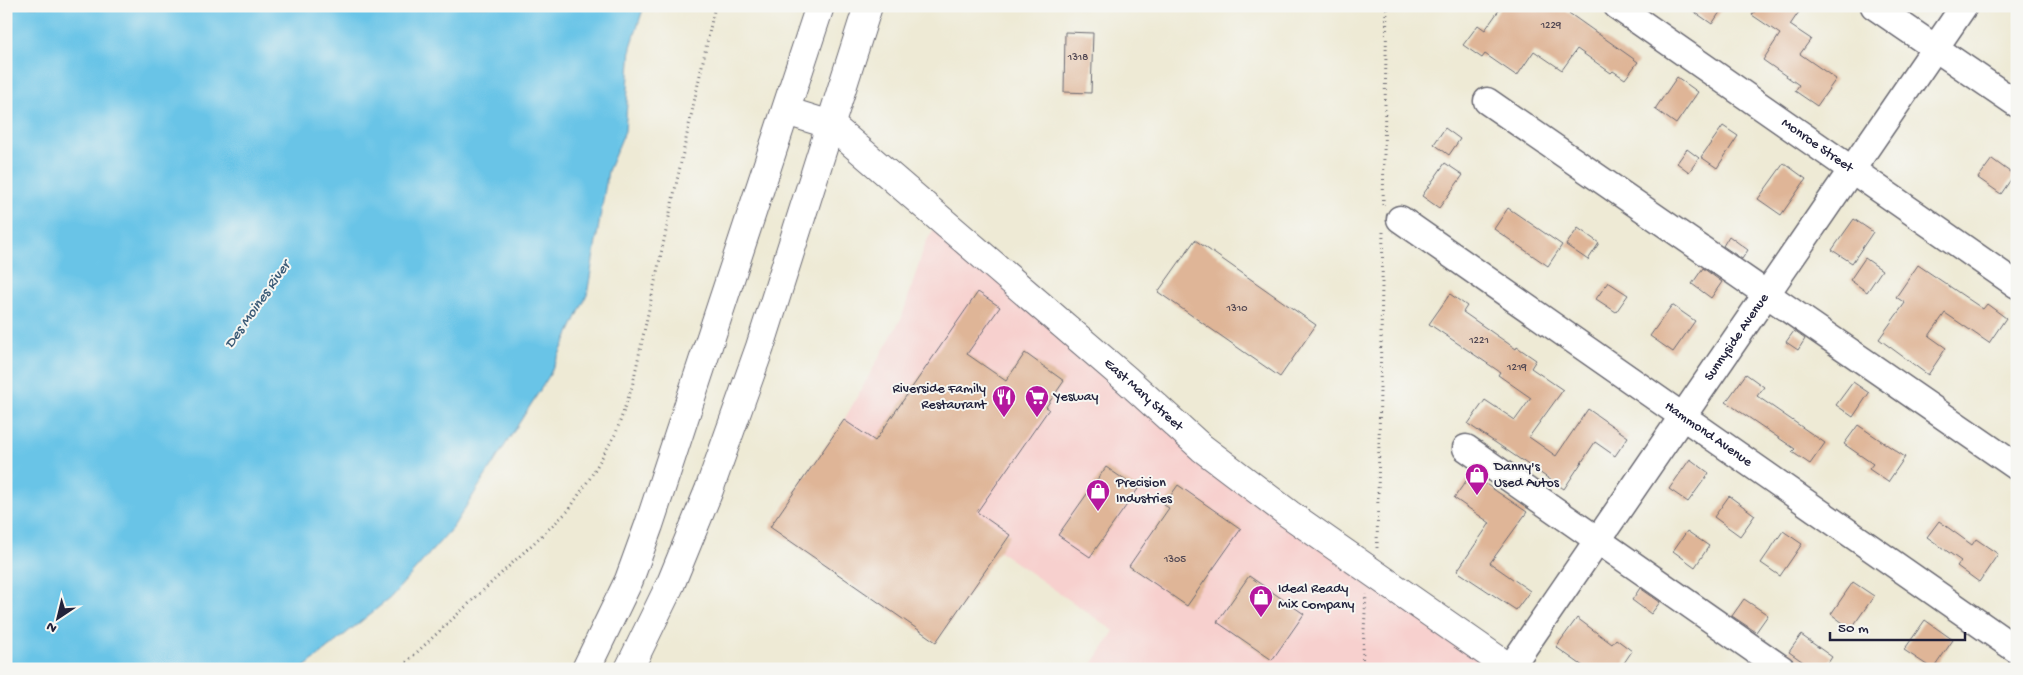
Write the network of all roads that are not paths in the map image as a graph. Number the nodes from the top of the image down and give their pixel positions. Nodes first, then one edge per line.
1 (820, 6) edge
2 (868, 6) edge
3 (1617, 6) edge
4 (1874, 6) edge
5 (1964, 6) edge
6 (1936, 48) junction
7 (1487, 101) dead end
8 (2017, 104) edge
9 (786, 111) junction
10 (831, 125) junction
11 (1852, 170) junction
12 (1389, 217) road end
13 (2017, 285) edge
14 (1767, 294) junction
15 (1683, 417) junction
16 (1466, 448) dead end
17 (2017, 467) edge
18 (1598, 540) junction
19 (2017, 650) edge
20 (1511, 668) edge
21 (586, 669) edge
22 (629, 669) edge
23 (1782, 669) edge

1 - 9 main road
2 - 10 main road
3 - 11 street, Monroe Street
4 - 6 street
5 - 6 street, Sunnyside Avenue
6 - 8 street
6 - 11 street, Sunnyside Avenue
7 - 14 street
9 - 10 main road, East Mary Street
9 - 21 main road
10 - 20 main road, East Mary Street
10 - 22 main road
11 - 13 street, Monroe Street
11 - 14 street, Sunnyside Avenue
12 - 15 street, Hammond Avenue
14 - 15 street, Sunnyside Avenue
14 - 17 street
15 - 18 street, Sunnyside Avenue
15 - 19 street, Hammond Avenue
16 - 18 street
18 - 20 street, Sunnyside Avenue
18 - 23 street

